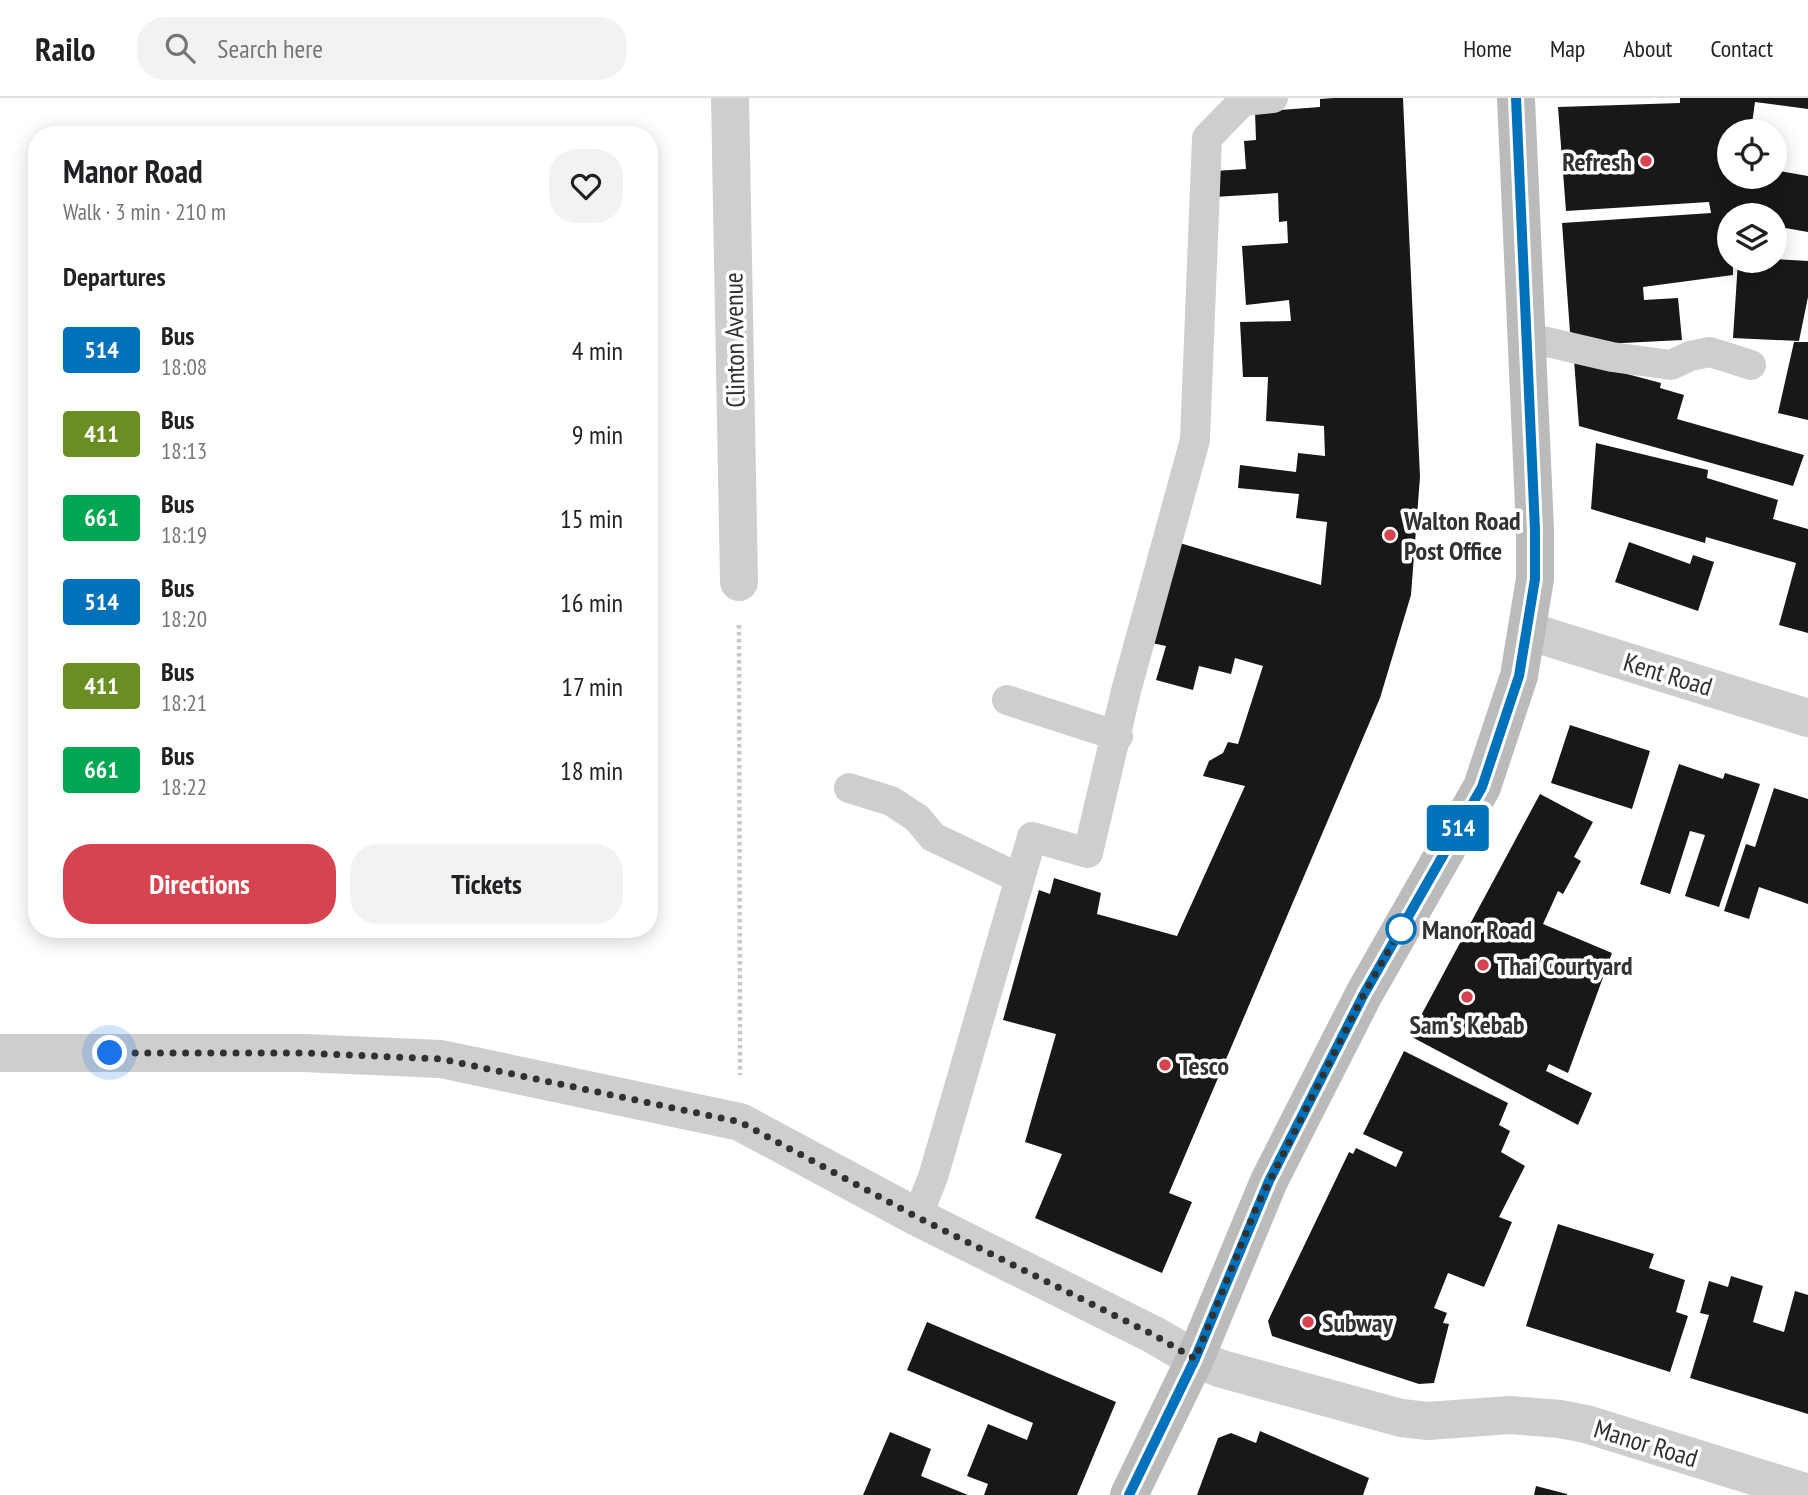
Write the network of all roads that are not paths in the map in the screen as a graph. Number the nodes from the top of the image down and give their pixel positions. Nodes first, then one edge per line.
1 (730, 98) edge
2 (1273, 98) edge
3 (1516, 98) edge
4 (1526, 337) junction
5 (1751, 365) dead end
6 (739, 582) road end
7 (1528, 631) junction
8 (1007, 700) dead end
9 (1808, 718) edge
10 (1118, 736) junction
11 (849, 788) dead end
12 (1019, 878) junction
13 (0, 1053) edge
14 (917, 1217) junction
15 (1195, 1359) junction
16 (1808, 1493) edge
17 (1129, 1495) edge

1 - 6 street, Clinton Avenue
2 - 10 lane
3 - 4 main road
4 - 5 lane
4 - 7 main road
7 - 9 street, Kent Road
7 - 15 main road
8 - 10 lane
10 - 12 lane
11 - 12 lane
12 - 14 lane
13 - 14 street, Manor Road
14 - 15 street, Manor Road
15 - 16 street, Manor Road
15 - 17 main road

